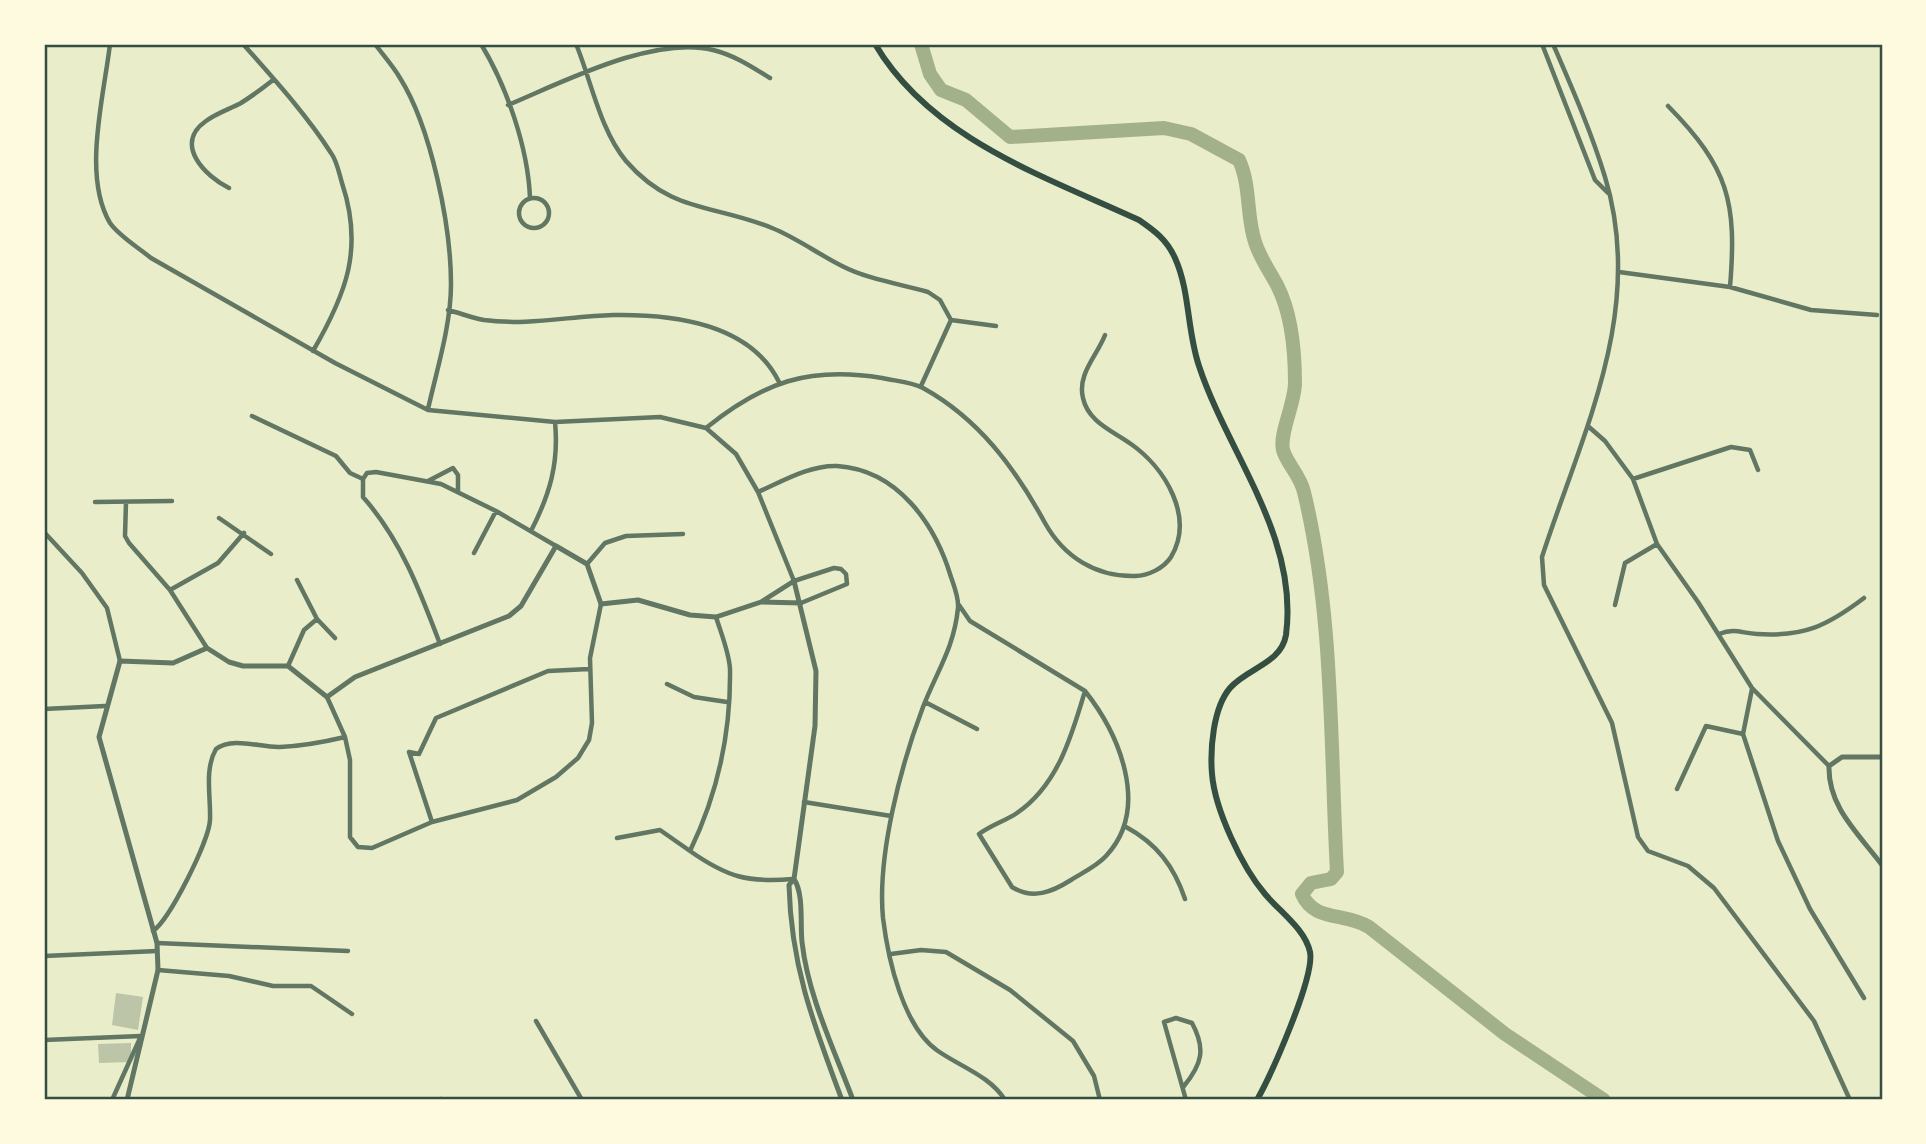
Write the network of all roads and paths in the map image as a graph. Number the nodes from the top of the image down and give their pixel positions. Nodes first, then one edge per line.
1 (110, 44) edge
2 (243, 44) edge
3 (375, 44) edge
4 (481, 44) edge
5 (576, 44) edge
6 (875, 44) edge
7 (1542, 44) edge
8 (1553, 44) edge
9 (587, 72) junction
10 (770, 78) dead end
11 (273, 80) junction
12 (508, 105) junction
13 (1668, 106) dead end
14 (229, 188) dead end
15 (1608, 194) junction
16 (530, 198) junction
17 (1619, 272) junction
18 (1730, 287) junction
19 (448, 310) junction
20 (1877, 315) dead end
21 (951, 320) junction
22 (996, 326) dead end
23 (1105, 335) dead end
24 (313, 351) junction
25 (779, 382) junction
26 (921, 386) junction
27 (428, 410) junction
28 (253, 416) dead end
29 (555, 422) junction
30 (1589, 427) junction
31 (706, 428) junction
32 (1758, 470) dead end
33 (363, 479) junction
34 (1633, 479) junction
35 (428, 481) junction
36 (458, 492) junction
37 (758, 492) junction
38 (172, 501) dead end
39 (95, 502) dead end
40 (126, 502) junction
41 (496, 511) junction
42 (219, 518) dead end
43 (531, 531) junction
44 (44, 532) edge
45 (244, 533) junction
46 (684, 534) dead end
47 (46, 541) edge
48 (1657, 544) junction
49 (556, 546) junction
50 (474, 553) dead end
51 (271, 554) dead end
52 (587, 564) junction
53 (298, 580) dead end
54 (794, 581) junction
55 (170, 590) junction
56 (1864, 598) dead end
57 (761, 602) junction
58 (801, 603) junction
59 (601, 604) junction
60 (959, 604) junction
61 (1615, 605) dead end
62 (716, 617) junction
63 (317, 619) junction
64 (1719, 634) junction
65 (335, 638) dead end
66 (440, 644) junction
67 (206, 648) junction
68 (120, 661) junction
69 (288, 666) junction
70 (589, 669) junction
71 (667, 684) dead end
72 (1752, 688) junction
73 (1085, 691) junction
74 (327, 697) junction
75 (727, 702) junction
76 (925, 702) junction
77 (105, 706) junction
78 (44, 709) edge
79 (977, 729) dead end
80 (1743, 734) junction
81 (345, 737) junction
82 (1882, 757) edge
83 (1829, 766) junction
84 (1677, 789) dead end
85 (803, 802) junction
86 (891, 816) junction
87 (432, 822) junction
88 (1126, 827) junction
89 (617, 838) dead end
90 (690, 851) junction
91 (1882, 865) edge
92 (794, 878) junction
93 (1185, 899) dead end
94 (153, 931) junction
95 (156, 943) junction
96 (158, 951) junction
97 (348, 951) dead end
98 (891, 954) junction
99 (44, 956) edge
100 (158, 970) junction
101 (1864, 998) dead end
102 (352, 1014) dead end
103 (536, 1021) dead end
104 (141, 1036) junction
105 (44, 1040) edge
106 (1184, 1086) junction
107 (112, 1100) edge
108 (127, 1100) edge
109 (582, 1100) edge
110 (842, 1100) edge
111 (853, 1100) edge
112 (1005, 1100) edge
113 (1100, 1100) edge
114 (1186, 1100) edge
115 (1257, 1100) edge
116 (1850, 1100) edge

1 - 24 street
2 - 11 street
3 - 19 street
4 - 12 street
5 - 9 street
6 - 115 main road
7 - 15 street
8 - 15 street
9 - 10 street
9 - 12 street
9 - 21 street
11 - 14 street
11 - 24 street
12 - 16 street
13 - 18 street
15 - 17 street
16 - 16 street
17 - 18 street
17 - 30 street
18 - 20 street
19 - 25 street
19 - 27 street
21 - 22 street
21 - 26 street
23 - 26 street
24 - 27 street
25 - 26 street
25 - 31 street
27 - 29 street
28 - 33 street
29 - 31 street
29 - 43 street
30 - 34 street
30 - 116 street
31 - 37 street
32 - 34 street
33 - 35 street
33 - 66 street
34 - 48 street
35 - 36 street
35 - 36 street
36 - 41 street
37 - 54 street
37 - 60 street
38 - 40 street
39 - 40 street
40 - 55 street
41 - 43 street
41 - 50 street
42 - 45 street
43 - 49 street
44 - 47 street
45 - 51 street
45 - 55 street
46 - 52 street
47 - 68 street
48 - 61 street
48 - 64 street
49 - 52 street
49 - 66 street
52 - 59 street
53 - 63 street
54 - 57 street
54 - 58 street
54 - 58 street
55 - 67 street
56 - 64 street
57 - 58 street
57 - 62 street
58 - 85 street
59 - 62 street
59 - 70 street
60 - 73 street
60 - 76 street
62 - 75 street
63 - 65 street
63 - 69 street
64 - 72 street
66 - 74 street
67 - 68 street
67 - 69 street
68 - 77 street
69 - 74 street
70 - 87 street
70 - 87 street
71 - 75 street
72 - 80 street
72 - 83 street
73 - 88 street
73 - 88 street
74 - 81 street
75 - 90 street
76 - 79 street
76 - 86 street
77 - 78 street
77 - 94 street
80 - 84 street
80 - 101 street
81 - 87 street
81 - 94 street
82 - 83 street
83 - 91 street
85 - 86 street
85 - 92 street
86 - 98 street
88 - 93 street
89 - 90 street
90 - 92 street
92 - 110 street
92 - 111 street
94 - 95 street
95 - 96 street
95 - 97 street
96 - 99 street
96 - 100 street
98 - 112 street
98 - 113 street
100 - 102 street
100 - 104 street
103 - 109 street
104 - 105 street
104 - 107 street
104 - 108 street
106 - 106 street
106 - 114 street

